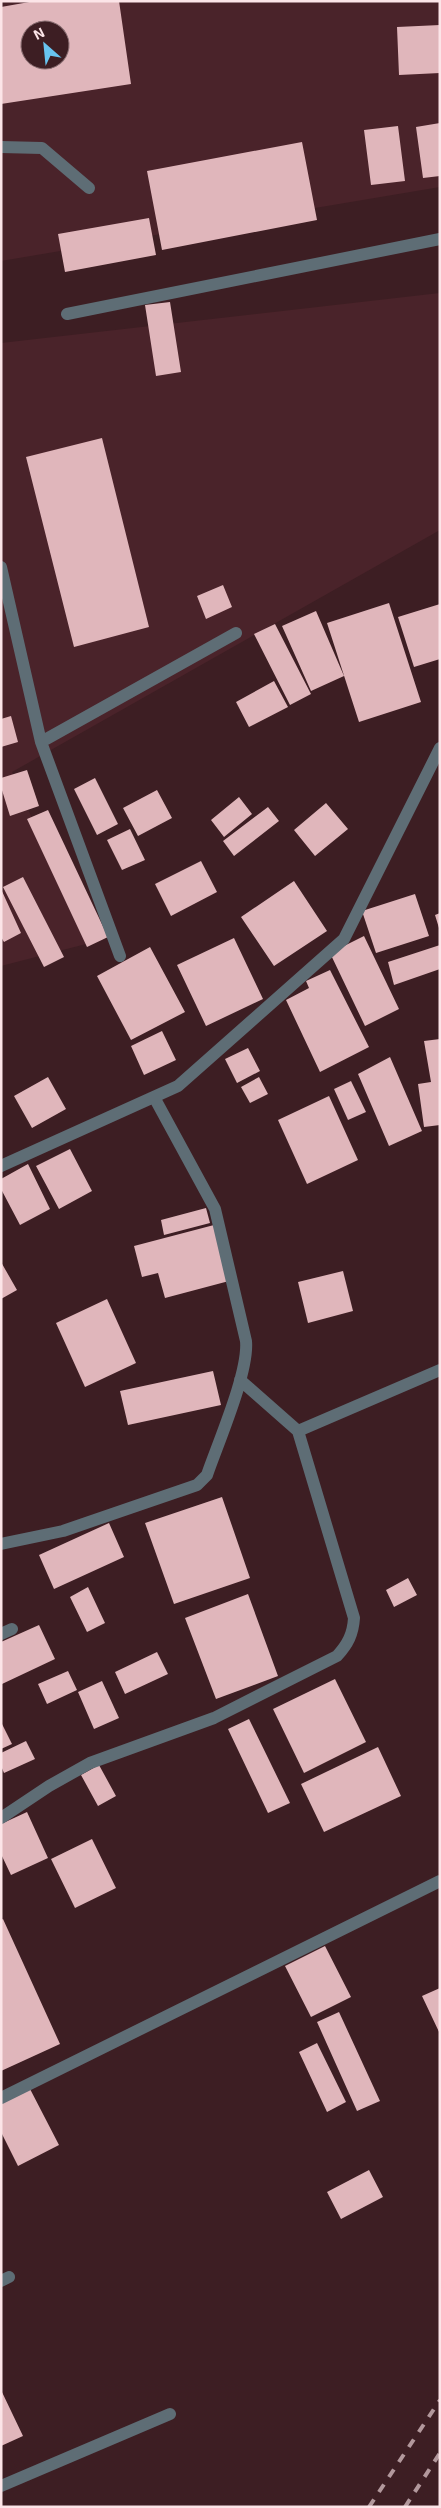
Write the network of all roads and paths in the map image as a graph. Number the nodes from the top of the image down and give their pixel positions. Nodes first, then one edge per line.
1 (1, 147) edge
2 (89, 188) dead end
3 (440, 239) edge
4 (67, 314) dead end
5 (1, 568) edge
6 (236, 632) dead end
7 (41, 742) junction
8 (440, 748) edge
9 (120, 956) dead end
10 (154, 1097) junction
11 (1, 1166) edge
12 (440, 1370) edge
13 (240, 1380) junction
14 (298, 1431) junction
15 (1, 1544) edge
16 (1, 1818) edge
17 (440, 1881) edge
18 (1, 2098) edge
19 (170, 2414) dead end
20 (1, 2486) edge

1 - 2 street
3 - 4 street
5 - 7 street
6 - 7 street
7 - 9 street
8 - 10 street
10 - 11 street
10 - 13 street
12 - 14 street
13 - 14 street
13 - 15 street
14 - 16 street
17 - 18 street
19 - 20 street

